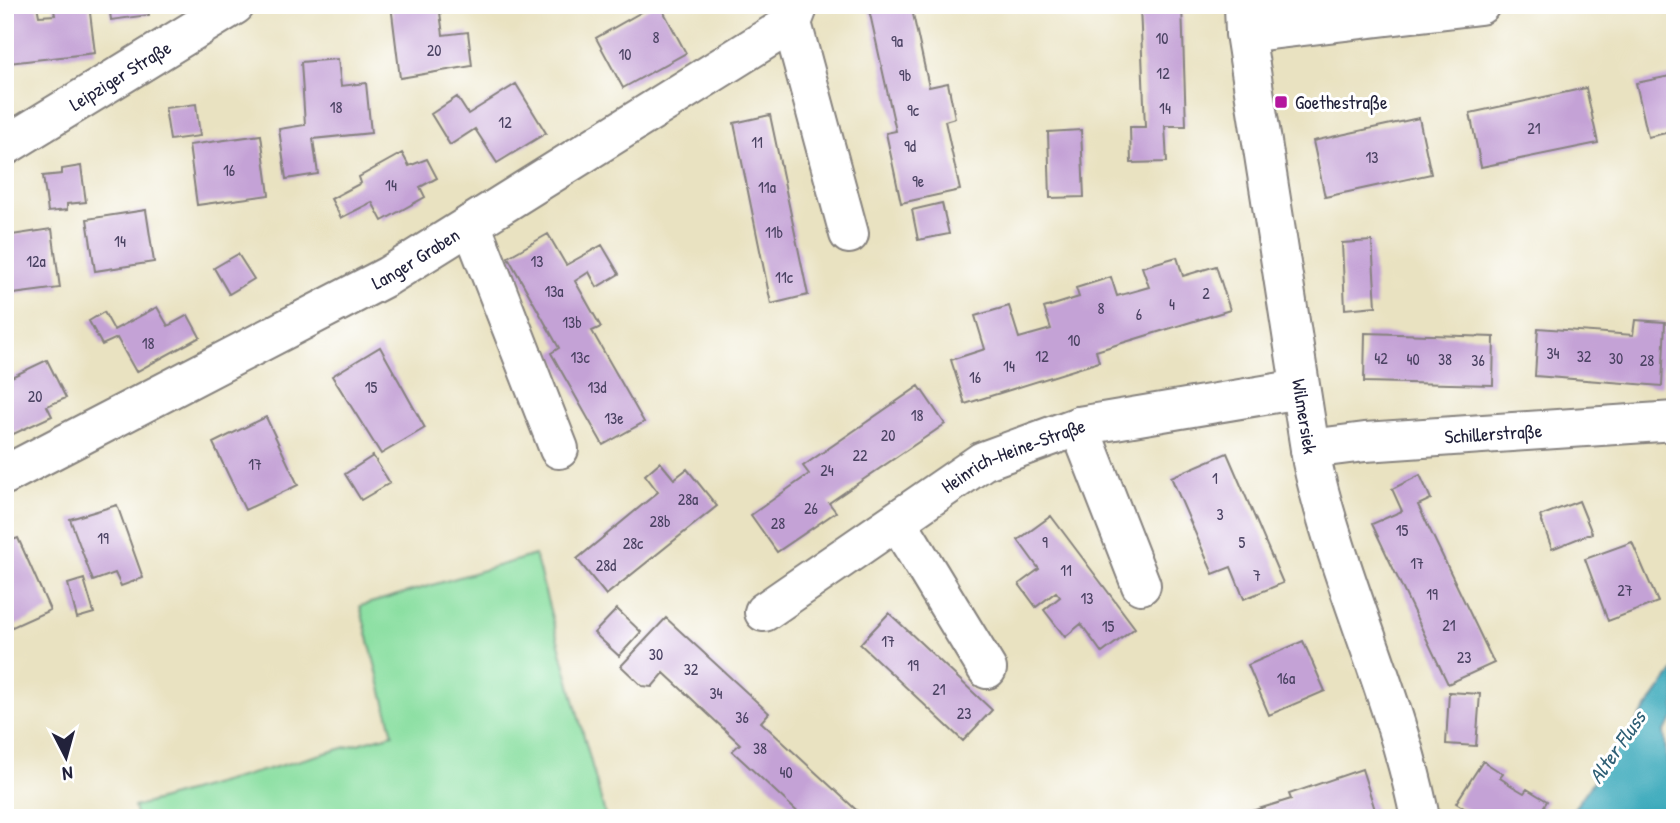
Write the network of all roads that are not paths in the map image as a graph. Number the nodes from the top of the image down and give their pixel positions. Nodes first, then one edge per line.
1 (235, 5) edge
2 (1480, 5) edge
3 (795, 14) edge
4 (1244, 19) edge
5 (5, 146) edge
6 (471, 224) junction
7 (849, 234) dead end
8 (1300, 389) junction
9 (1675, 421) edge
10 (1079, 426) junction
11 (559, 449) dead end
12 (1310, 449) junction
13 (5, 475) edge
14 (897, 521) junction
15 (1141, 584) dead end
16 (765, 612) dead end
17 (987, 669) dead end
18 (1420, 818) edge

1 - 5 street, Leipziger Straße
2 - 4 street
3 - 6 street, Langer Graben
3 - 7 street
4 - 8 street, Wilmersiek
6 - 11 street
6 - 13 street, Langer Graben
8 - 10 street, Heinrich-Heine-Straße
8 - 12 street, Wilmersiek
9 - 12 street, Schillerstraße
10 - 14 street, Heinrich-Heine-Straße
10 - 15 street
12 - 18 street, Wilmersiek
14 - 16 street, Heinrich-Heine-Straße
14 - 17 street

